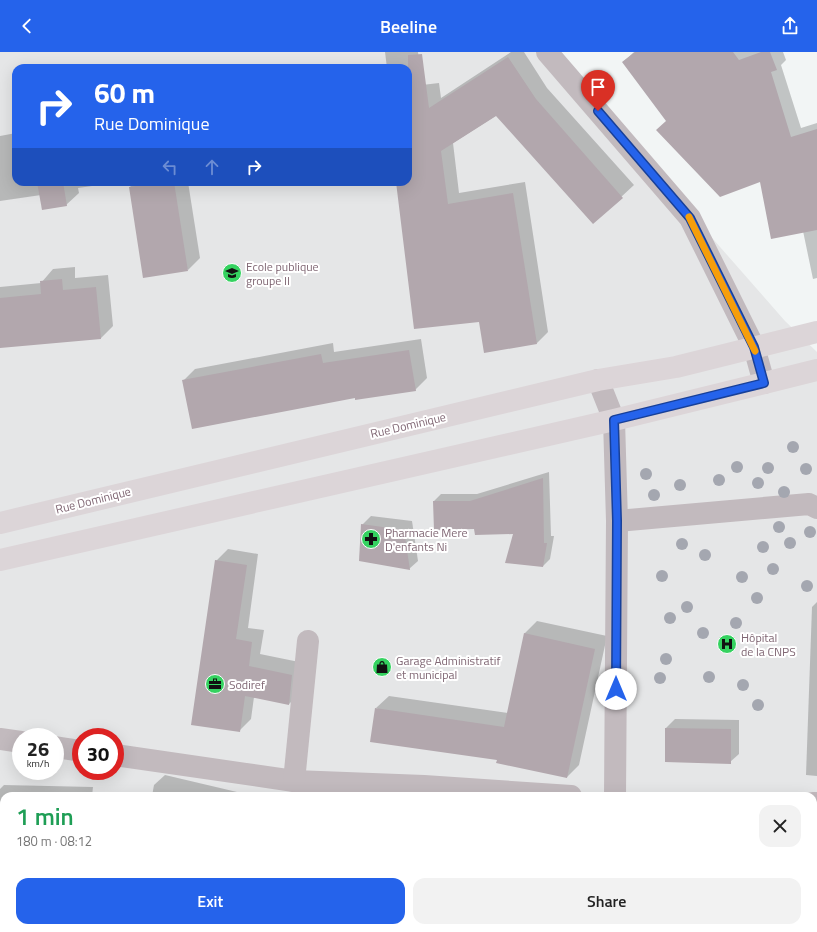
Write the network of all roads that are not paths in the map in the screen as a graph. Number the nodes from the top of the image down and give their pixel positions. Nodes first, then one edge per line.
1 (547, 52) edge
2 (817, 332) edge
3 (754, 347) junction
4 (817, 370) edge
5 (598, 380) junction
6 (764, 383) junction
7 (614, 420) junction
8 (817, 508) edge
9 (617, 521) junction
10 (0, 523) edge
11 (0, 560) edge
12 (308, 641) dead end
13 (0, 739) edge
14 (12, 741) edge
15 (124, 757) edge
16 (294, 782) junction
17 (512, 792) edge
18 (615, 792) edge

1 - 3 street
2 - 3 main road, Rue Dominique
3 - 5 main road, Rue Dominique
3 - 6 street
4 - 6 main road
5 - 7 street
5 - 10 main road, Rue Dominique
6 - 7 main road
7 - 9 street
7 - 11 main road
8 - 9 street
9 - 18 street
12 - 16 street
13 - 14 street
15 - 16 street
16 - 17 street

